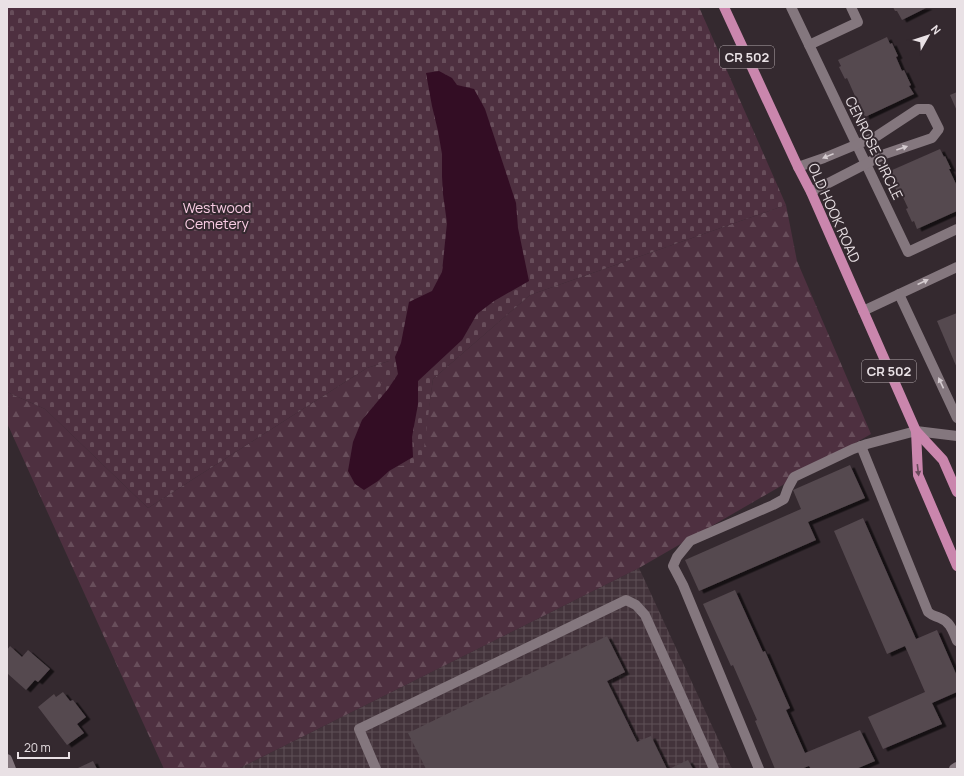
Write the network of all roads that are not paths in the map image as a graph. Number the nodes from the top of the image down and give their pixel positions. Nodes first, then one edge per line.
1 (724, 7) edge
2 (791, 7) edge
3 (851, 7) edge
4 (810, 45) junction
5 (857, 144) junction
6 (866, 164) junction
7 (798, 167) junction
8 (811, 192) junction
9 (957, 229) edge
10 (957, 267) edge
11 (899, 294) junction
12 (863, 311) junction
13 (957, 418) edge
14 (916, 431) junction
15 (957, 436) edge
16 (862, 446) junction
17 (957, 492) edge
18 (957, 566) edge
19 (957, 641) edge
20 (7, 759) edge
21 (957, 767) edge
22 (11, 769) edge
23 (376, 769) edge
24 (714, 769) edge
25 (759, 769) edge
26 (954, 769) edge

1 - 7 main road, OLD HOOK ROAD / CR 502
2 - 4 street, CENROSE CIRCLE
3 - 4 street
4 - 5 street, CENROSE CIRCLE
5 - 6 street, CENROSE CIRCLE
6 -> 5 street
5 -> 7 street
6 - 8 street
6 - 9 street, CENROSE CIRCLE
7 - 8 main road, OLD HOOK ROAD / CR 502
8 - 12 main road, OLD HOOK ROAD / CR 502
11 -> 10 street
11 - 12 street
13 -> 11 street
12 - 14 main road, OLD HOOK ROAD / CR 502
14 - 15 street
14 - 16 street
14 - 17 main road, OLD HOOK ROAD / CR 502
14 -> 18 main road, OLD HOOK ROAD / CR 502
16 - 19 street
16 - 25 street
20 - 22 street
21 - 26 street
23 - 24 street

